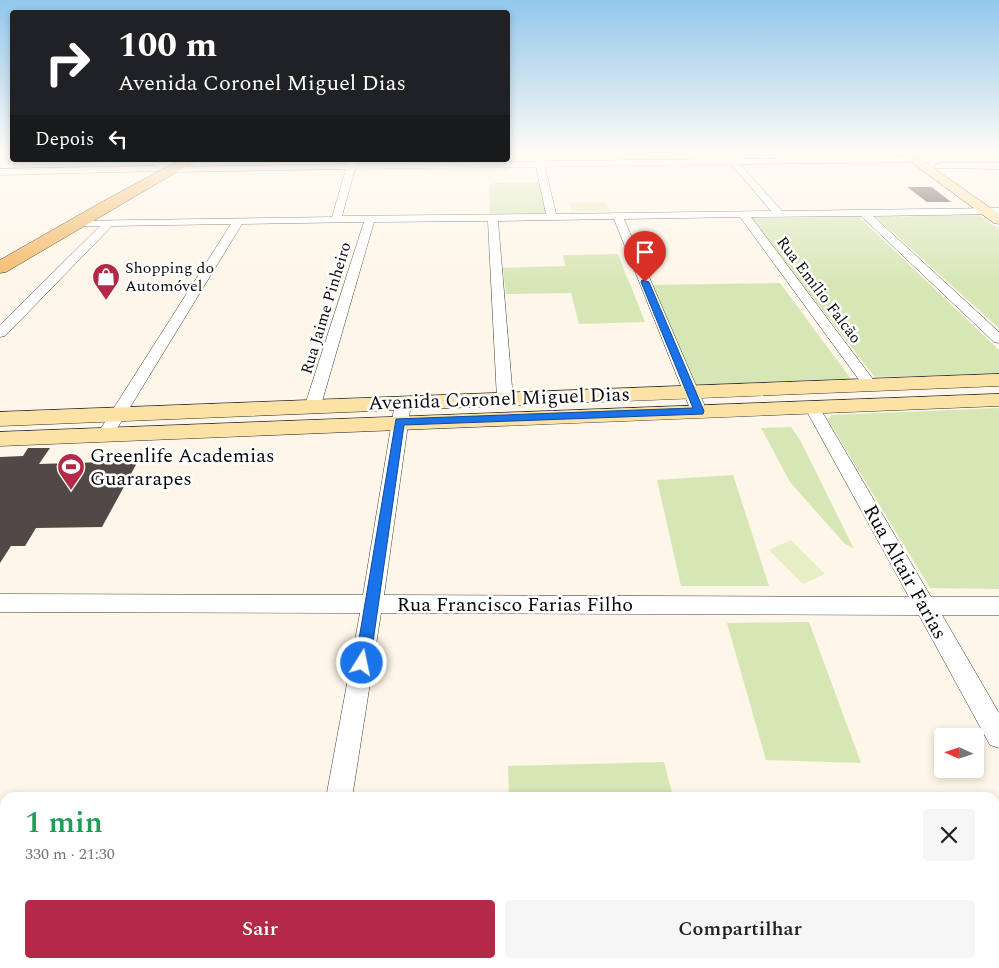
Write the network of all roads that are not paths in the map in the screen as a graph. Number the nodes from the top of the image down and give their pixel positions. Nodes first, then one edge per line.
1 (100, 198) edge
2 (117, 198) edge
3 (342, 198) edge
4 (548, 198) edge
5 (765, 198) edge
6 (978, 198) edge
7 (978, 198) edge
8 (995, 210) edge
9 (864, 213) junction
10 (743, 214) junction
11 (779, 214) junction
12 (618, 216) junction
13 (493, 217) junction
14 (552, 217) junction
15 (336, 220) junction
16 (370, 220) junction
17 (999, 220) edge
18 (237, 223) junction
19 (74, 224) junction
20 (108, 224) junction
21 (0, 256) edge
22 (0, 268) edge
23 (0, 333) edge
24 (999, 339) edge
25 (999, 380) edge
26 (870, 385) junction
27 (690, 392) junction
28 (505, 400) junction
29 (999, 400) edge
30 (313, 405) junction
31 (813, 408) junction
32 (214, 410) junction
33 (699, 411) junction
34 (401, 412) junction
35 (117, 415) junction
36 (0, 419) edge
37 (206, 431) junction
38 (104, 436) junction
39 (0, 440) edge
40 (0, 603) edge
41 (372, 605) junction
42 (923, 606) junction
43 (999, 606) edge
44 (999, 736) edge
45 (340, 792) edge

1 - 21 main road
2 - 19 main road
3 - 15 street
4 - 14 street
5 - 11 street
6 - 8 main road
7 - 8 main road
8 - 9 street
8 - 17 main road
9 - 11 street
9 - 24 street
10 - 11 street
10 - 12 street
10 - 26 street, Rua Emílio Falcão
12 - 14 street
12 - 27 street
13 - 14 street
13 - 16 street
13 - 28 street
15 - 16 street
15 - 18 street
16 - 30 street, Rua Jaime Pinheiro
18 - 20 street
18 - 35 street
19 - 20 street
19 - 22 main road
20 - 23 street
25 - 26 main road, Avenida Coronel Miguel Dias
26 - 27 main road, Avenida Coronel Miguel Dias
27 - 28 main road, Avenida Coronel Miguel Dias
27 - 33 street
28 - 34 main road, Avenida Coronel Miguel Dias
29 - 31 main road, Avenida Coronel Miguel Dias
30 - 32 main road, Avenida Coronel Miguel Dias
30 - 34 main road, Avenida Coronel Miguel Dias
31 - 33 main road, Avenida Coronel Miguel Dias
31 - 42 street, Rua Altair Farias
32 - 35 main road, Avenida Coronel Miguel Dias
32 - 37 main road
33 - 34 main road, Avenida Coronel Miguel Dias
34 - 37 main road, Avenida Coronel Miguel Dias
34 - 41 street
35 - 36 main road, Avenida Coronel Miguel Dias
35 - 38 street
37 - 38 main road, Avenida Coronel Miguel Dias
38 - 39 main road, Avenida Coronel Miguel Dias
40 - 41 street, Rua Francisco Farias Filho
41 - 42 street, Rua Francisco Farias Filho
41 - 45 street
42 - 43 street, Rua Francisco Farias Filho
42 - 44 street, Rua Altair Farias

